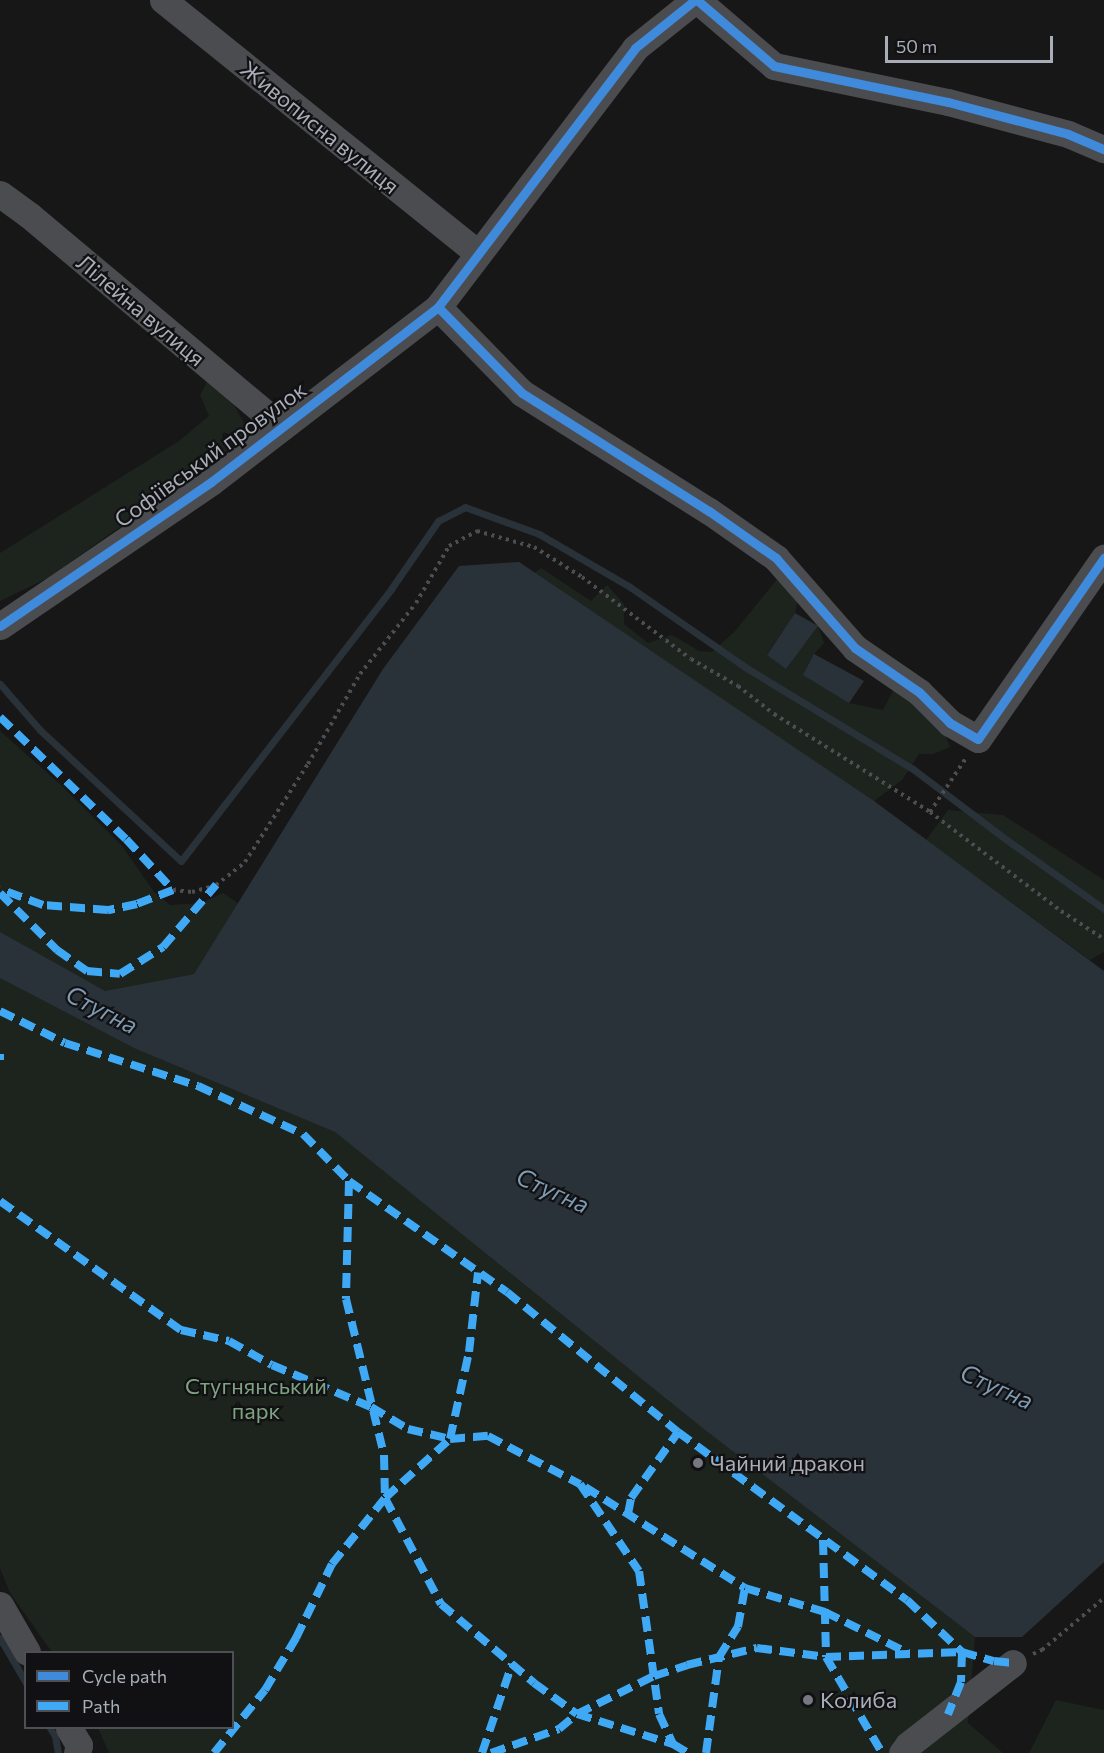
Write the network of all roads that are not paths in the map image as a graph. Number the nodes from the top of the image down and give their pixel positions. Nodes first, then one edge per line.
1 (163, 0) edge
2 (696, 0) edge
3 (1104, 149) edge
4 (0, 194) edge
5 (478, 254) junction
6 (438, 307) junction
7 (282, 427) junction
8 (1104, 558) edge
9 (0, 626) edge
10 (0, 1605) edge
11 (26, 1651) edge
12 (1013, 1663) road end
13 (70, 1729) edge
14 (77, 1753) edge
15 (902, 1753) edge

1 - 5 street, Живописна вулиця
2 - 3 street
2 - 5 street, Софіївський провулок
4 - 7 street, Лілейна вулиця
5 - 6 street, Софіївський провулок
6 - 7 street, Софіївський провулок
6 - 8 street
7 - 9 street, Софіївський провулок
10 - 11 street
12 - 15 street
13 - 14 street

